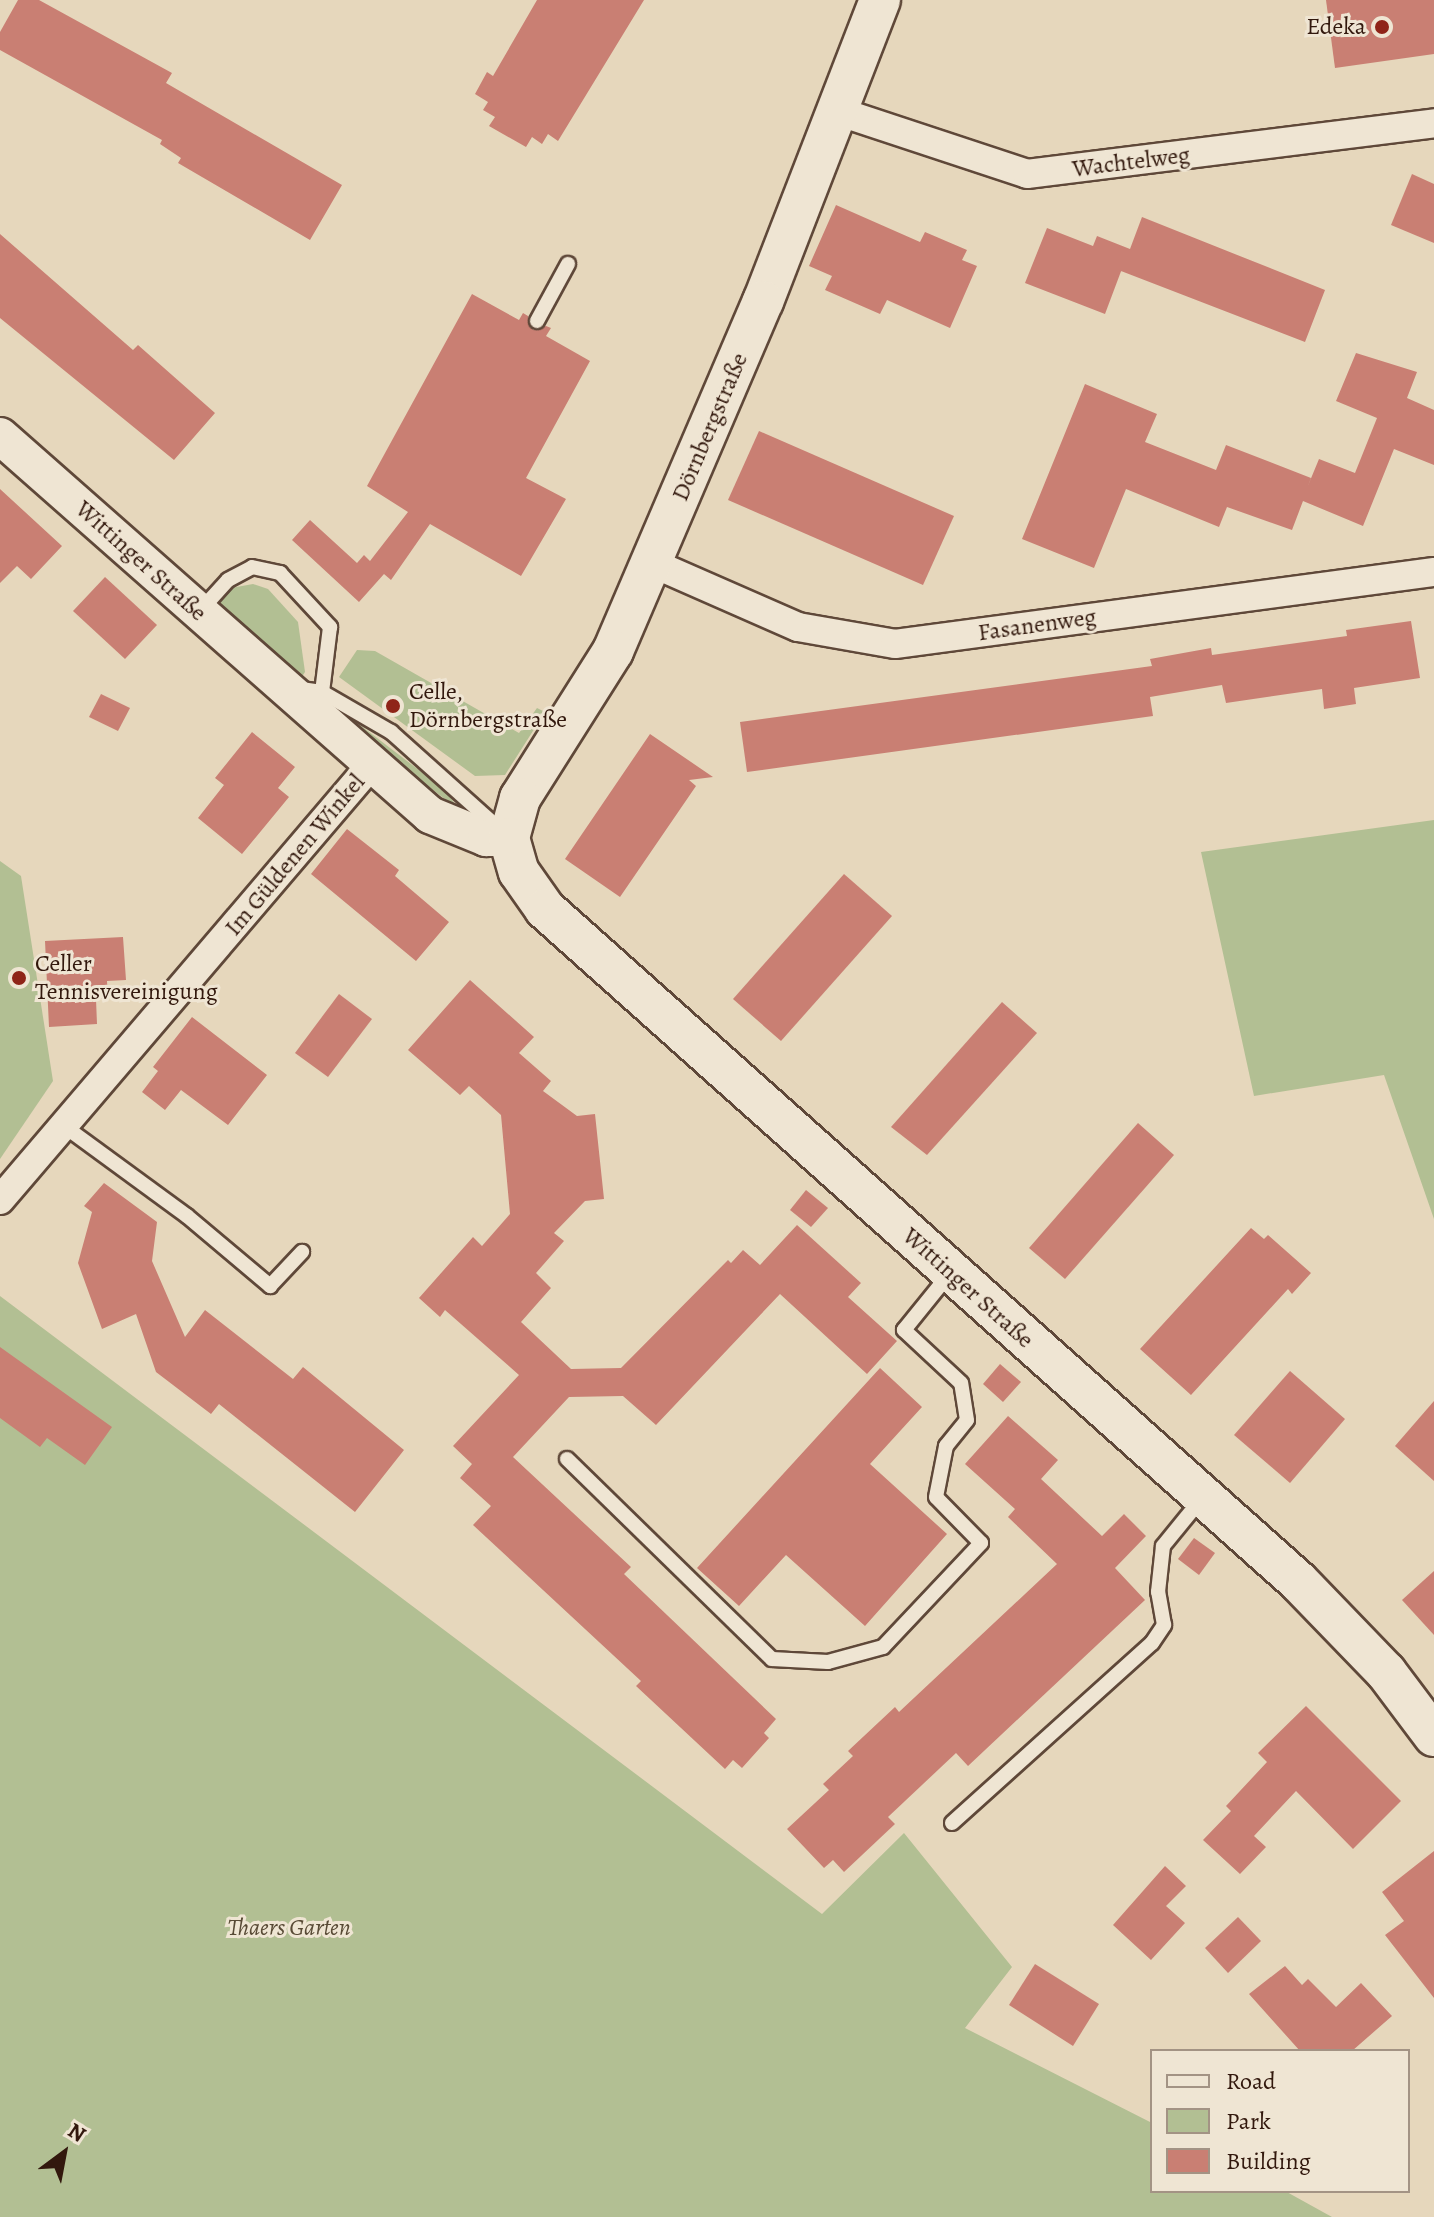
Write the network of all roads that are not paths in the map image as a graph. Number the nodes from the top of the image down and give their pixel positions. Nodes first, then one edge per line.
1 (880, 0) edge
2 (837, 111) junction
3 (1434, 123) edge
4 (568, 264) dead end
5 (537, 321) dead end
6 (0, 436) edge
7 (652, 563) junction
8 (1434, 572) edge
9 (199, 612) junction
10 (303, 696) junction
11 (372, 764) junction
12 (509, 838) junction
13 (64, 1126) junction
14 (0, 1200) edge
15 (302, 1252) dead end
16 (951, 1272) junction
17 (567, 1459) dead end
18 (1203, 1497) junction
19 (1434, 1736) edge
20 (952, 1823) dead end

1 - 2 main road, Dörnbergstraße
2 - 3 street, Wachtelweg
2 - 7 main road, Dörnbergstraße
4 - 5 lane
6 - 9 street, Wittinger Straße
7 - 8 street, Fasanenweg
7 - 12 main road, Dörnbergstraße
9 - 10 street, Wittinger Straße
9 - 10 lane
10 - 11 street, Wittinger Straße
10 - 12 lane, Wittinger Straße
11 - 12 street, Wittinger Straße
11 - 13 street, Im Güldenen Winkel
12 - 16 main road, Wittinger Straße
13 - 14 street, Im Güldenen Winkel
13 - 15 lane
16 - 17 lane
16 - 18 main road, Wittinger Straße
18 - 19 main road, Wittinger Straße
18 - 20 lane

